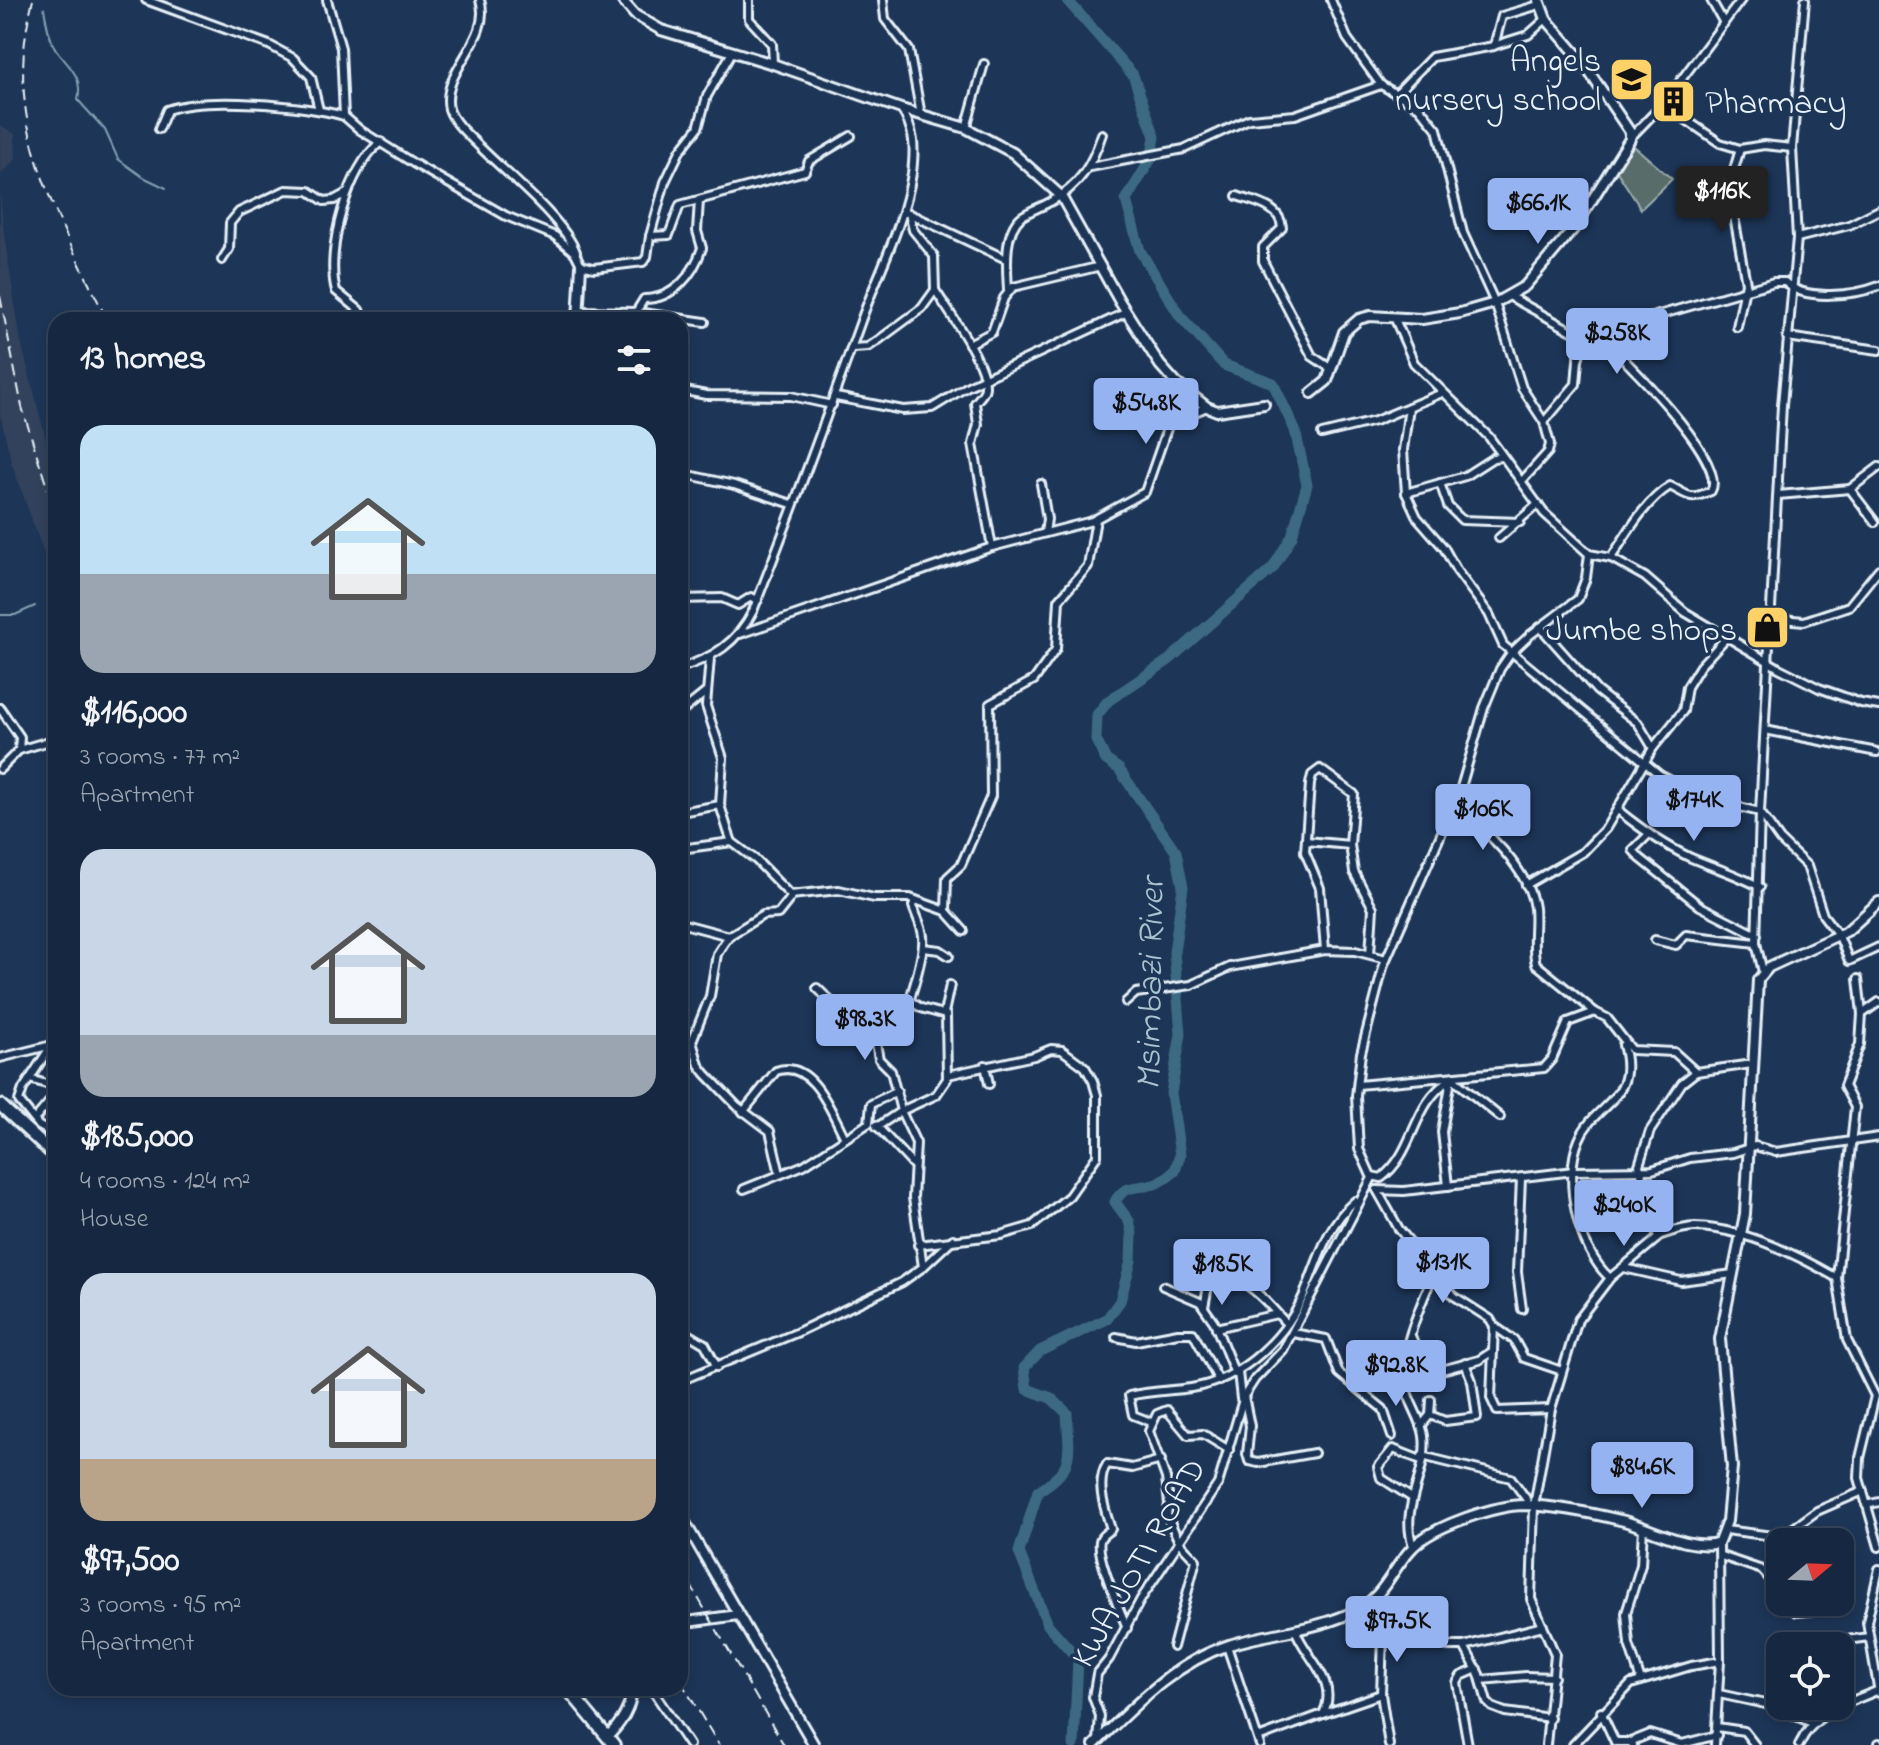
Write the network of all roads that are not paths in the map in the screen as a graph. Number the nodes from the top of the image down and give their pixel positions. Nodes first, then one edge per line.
1 (146, 0) edge
2 (327, 0) edge
3 (480, 0) edge
4 (622, 0) edge
5 (749, 0) edge
6 (883, 0) edge
7 (1331, 0) edge
8 (1711, 0) edge
9 (1741, 0) edge
10 (1805, 0) edge
11 (1539, 2) edge
12 (1546, 19) junction
13 (1724, 23) junction
14 (1496, 45) junction
15 (732, 52) junction
16 (773, 64) junction
17 (984, 64) dead end
18 (1381, 85) junction
19 (1397, 93) junction
20 (1663, 104) junction
21 (901, 109) junction
22 (319, 110) junction
23 (921, 115) junction
24 (344, 116) junction
25 (966, 128) junction
26 (159, 129) dead end
27 (1102, 134) dead end
28 (851, 136) dead end
29 (1632, 136) junction
30 (381, 142) junction
31 (1792, 148) junction
32 (1740, 149) junction
33 (1090, 167) junction
34 (350, 191) junction
35 (1061, 196) junction
36 (1237, 196) dead end
37 (699, 201) junction
38 (1879, 210) edge
39 (906, 212) junction
40 (650, 236) junction
41 (1797, 238) junction
42 (1006, 259) junction
43 (222, 260) dead end
44 (580, 262) junction
45 (1101, 266) junction
46 (1879, 286) edge
47 (1791, 289) junction
48 (935, 290) junction
49 (1008, 290) junction
50 (1745, 291) junction
51 (1509, 296) junction
52 (1495, 303) junction
53 (360, 312) edge
54 (578, 312) edge
55 (636, 312) edge
56 (1127, 312) junction
57 (1395, 319) junction
58 (688, 320) edge
59 (705, 322) dead end
60 (1737, 327) dead end
61 (1598, 334) junction
62 (1585, 335) junction
63 (1787, 337) junction
64 (969, 344) junction
65 (853, 348) junction
66 (1879, 350) edge
67 (1330, 368) junction
68 (983, 379) junction
69 (688, 392) edge
70 (1312, 393) dead end
71 (1442, 393) junction
72 (836, 397) junction
73 (1264, 404) dead end
74 (832, 405) junction
75 (1207, 407) junction
76 (1409, 407) junction
77 (1544, 422) junction
78 (1322, 434) dead end
79 (1503, 457) junction
80 (1879, 467) edge
81 (688, 475) edge
82 (1522, 481) junction
83 (1440, 483) junction
84 (1041, 484) dead end
85 (1850, 489) junction
86 (1406, 493) junction
87 (1778, 495) junction
88 (792, 504) junction
89 (1538, 504) junction
90 (1096, 519) junction
91 (1520, 522) junction
92 (1875, 522) dead end
93 (1045, 533) junction
94 (1499, 538) dead end
95 (992, 547) junction
96 (1589, 554) junction
97 (1611, 558) junction
98 (1879, 569) edge
99 (688, 599) edge
100 (758, 600) junction
101 (1772, 618) junction
102 (1540, 627) junction
103 (740, 634) junction
104 (1726, 638) junction
105 (1511, 653) junction
106 (710, 658) junction
107 (1768, 662) junction
108 (688, 665) edge
109 (706, 693) junction
110 (1879, 706) edge
111 (688, 707) edge
112 (0, 708) edge
113 (1765, 730) junction
114 (48, 741) edge
115 (1653, 748) junction
116 (19, 750) junction
117 (1877, 752) edge
118 (1644, 762) junction
119 (0, 769) edge
120 (720, 805) junction
121 (1453, 807) junction
122 (688, 811) edge
123 (1619, 811) junction
124 (1760, 812) junction
125 (1649, 834) junction
126 (1306, 841) junction
127 (732, 842) junction
128 (1350, 845) junction
129 (688, 848) edge
130 (1526, 885) junction
131 (1760, 887) junction
132 (793, 895) junction
133 (915, 900) junction
134 (1879, 902) edge
135 (946, 911) junction
136 (688, 925) edge
137 (964, 931) dead end
138 (729, 936) junction
139 (1839, 936) junction
140 (1757, 939) junction
141 (1655, 940) dead end
142 (1879, 947) edge
143 (923, 948) junction
144 (1325, 950) junction
145 (1370, 954) junction
146 (949, 956) dead end
147 (1386, 959) junction
148 (1763, 972) junction
149 (1858, 979) dead end
150 (950, 985) dead end
151 (817, 988) dead end
152 (910, 1001) junction
153 (1126, 1002) dead end
154 (1879, 1002) edge
155 (1595, 1012) junction
156 (944, 1013) junction
157 (1862, 1014) junction
158 (872, 1022) junction
159 (1621, 1039) junction
160 (692, 1041) junction
161 (688, 1043) edge
162 (48, 1045) edge
163 (48, 1054) edge
164 (0, 1058) edge
165 (1752, 1064) junction
166 (985, 1065) junction
167 (1696, 1072) junction
168 (948, 1075) junction
169 (1453, 1078) junction
170 (30, 1079) junction
171 (989, 1084) dead end
172 (48, 1085) edge
173 (1358, 1085) junction
174 (897, 1091) junction
175 (48, 1104) edge
176 (0, 1105) edge
177 (901, 1111) junction
178 (743, 1112) junction
179 (1500, 1117) dead end
180 (35, 1119) junction
181 (871, 1119) junction
182 (877, 1127) junction
183 (48, 1129) edge
184 (1879, 1137) edge
185 (845, 1138) junction
186 (1851, 1140) junction
187 (1749, 1149) junction
188 (48, 1150) edge
189 (914, 1166) junction
190 (1574, 1171) junction
191 (1640, 1171) junction
192 (780, 1174) junction
193 (1371, 1178) junction
194 (1521, 1178) junction
195 (1448, 1186) junction
196 (744, 1189) dead end
197 (1377, 1190) junction
198 (1358, 1199) junction
199 (1743, 1235) junction
200 (1658, 1236) junction
201 (953, 1239) junction
202 (918, 1245) junction
203 (923, 1267) junction
204 (1624, 1268) junction
205 (1434, 1271) junction
206 (1733, 1274) junction
207 (1610, 1278) junction
208 (1837, 1278) junction
209 (1163, 1286) dead end
210 (1204, 1307) junction
211 (1522, 1309) dead end
212 (1277, 1314) junction
213 (1286, 1323) junction
214 (1494, 1326) junction
215 (1216, 1328) junction
216 (1293, 1333) junction
217 (688, 1334) edge
218 (1411, 1336) junction
219 (1116, 1337) dead end
220 (1493, 1351) junction
221 (1465, 1363) junction
222 (717, 1367) junction
223 (1562, 1371) junction
224 (1236, 1373) junction
225 (688, 1378) edge
226 (1219, 1381) junction
227 (1242, 1400) junction
228 (1431, 1400) dead end
229 (1551, 1409) junction
230 (1430, 1415) junction
231 (1151, 1422) junction
232 (1421, 1426) junction
233 (1392, 1436) dead end
234 (1229, 1450) junction
235 (1314, 1453) dead end
236 (1422, 1458) junction
237 (1161, 1460) junction
238 (1863, 1491) junction
239 (1412, 1498) junction
240 (1879, 1502) edge
241 (1866, 1505) junction
242 (1531, 1506) junction
243 (1643, 1527) junction
244 (688, 1528) edge
245 (1725, 1530) junction
246 (1179, 1542) junction
247 (1719, 1542) junction
248 (1413, 1546) junction
249 (1879, 1547) edge
250 (1721, 1556) junction
251 (1879, 1569) edge
252 (1766, 1574) edge
253 (1376, 1597) junction
254 (738, 1615) junction
255 (1385, 1620) junction
256 (688, 1622) edge
257 (1543, 1626) junction
258 (1127, 1628) junction
259 (1295, 1629) junction
260 (1869, 1637) junction
261 (1854, 1639) edge
262 (1227, 1646) junction
263 (1464, 1646) junction
264 (1173, 1647) dead end
265 (1720, 1661) junction
266 (1477, 1669) junction
267 (1554, 1677) junction
268 (1481, 1680) junction
269 (1641, 1681) junction
270 (1879, 1691) edge
271 (1381, 1694) junction
272 (1719, 1694) junction
273 (574, 1696) edge
274 (632, 1696) edge
275 (656, 1696) edge
276 (1601, 1712) junction
277 (1323, 1714) junction
278 (1550, 1718) junction
279 (1812, 1723) junction
280 (1717, 1731) junction
281 (611, 1741) edge
282 (1259, 1742) edge
283 (1096, 1743) edge
284 (1631, 1743) edge
285 (689, 1745) edge
286 (814, 1745) edge
287 (1389, 1745) edge
288 (1468, 1745) edge
289 (1546, 1745) edge
290 (1573, 1745) edge
291 (1715, 1745) edge
292 (1755, 1745) edge
293 (1799, 1745) edge

1 - 22 street
2 - 24 street
3 - 44 street
4 - 15 street
5 - 16 street
6 - 23 street
7 - 18 street
8 - 13 street
9 - 13 street
10 - 31 street
11 - 12 street
11 - 14 street
12 - 14 street
12 - 29 street
13 - 20 street
14 - 19 street
15 - 16 street
15 - 40 street
16 - 21 street
17 - 25 street
18 - 19 street
18 - 33 street
19 - 52 street
20 - 29 street
20 - 32 street
21 - 23 street
21 - 39 street
22 - 24 street
22 - 26 street
23 - 25 street
24 - 30 street
25 - 35 street
27 - 33 street
28 - 37 street
29 - 51 street
30 - 34 street
30 - 44 street
31 - 32 street
31 - 41 street
32 - 50 street
33 - 35 street
34 - 43 street
34 - 53 street
35 - 42 street
35 - 45 street
36 - 67 street
37 - 40 street
37 - 55 street
38 - 41 street
39 - 42 street
39 - 48 street
39 - 65 street
40 - 44 street
41 - 47 street
42 - 49 street
44 - 54 street
45 - 49 street
45 - 56 street
46 - 47 street
47 - 50 street
47 - 63 street
48 - 64 street
48 - 65 street
49 - 64 street
50 - 60 street
50 - 61 street
51 - 52 street
51 - 62 street
52 - 57 street
52 - 77 street
56 - 68 street
56 - 75 street
57 - 67 street
57 - 71 street
58 - 59 street
61 - 62 street
61 - 97 street
62 - 77 street
63 - 66 street
63 - 87 street
64 - 68 street
65 - 72 street
67 - 70 street
68 - 72 street
68 - 95 street
69 - 74 street
71 - 76 street
71 - 79 street
72 - 74 street
73 - 75 street
74 - 88 street
75 - 90 street
76 - 78 street
76 - 86 street
77 - 82 street
79 - 82 street
79 - 83 street
80 - 85 street
81 - 88 street
82 - 89 street
83 - 86 street
83 - 91 street
84 - 93 street
85 - 87 street
85 - 92 street
86 - 105 street
87 - 101 street
88 - 100 street
89 - 91 street
89 - 96 street
90 - 93 street
90 - 135 street
91 - 94 street
93 - 95 street
95 - 103 street
96 - 97 street
96 - 102 street
97 - 104 street
98 - 101 street
99 - 100 street
100 - 103 street
101 - 107 street
102 - 105 street
102 - 115 street
103 - 106 street
104 - 107 street
104 - 115 street
105 - 118 street
105 - 121 street
106 - 108 street
106 - 109 street
107 - 110 street
107 - 113 street
109 - 111 street
109 - 120 street
112 - 116 street
113 - 117 street
113 - 124 street
114 - 116 street
115 - 118 street
116 - 119 street
118 - 123 street
118 - 124 street
120 - 122 street
120 - 127 street
121 - 130 street
121 - 147 street
123 - 125 street
123 - 130 street
124 - 131 street
124 - 139 street
125 - 131 street
125 - 140 street
126 - 128 street
126 - 128 street
126 - 144 street
127 - 129 street
127 - 132 street
128 - 145 street
130 - 155 street
131 - 140 street
132 - 133 street
132 - 138 street
133 - 135 street
133 - 143 street
134 - 139 street
135 - 137 street
136 - 138 street
138 - 160 street
139 - 142 street
139 - 148 street
140 - 141 street
140 - 148 street
143 - 146 street
143 - 152 street
144 - 145 street
144 - 153 street
145 - 147 street
147 - 173 street
148 - 165 street
149 - 157 street
150 - 156 street
151 - 158 street
152 - 156 street
152 - 158 street
154 - 157 street
155 - 159 street
155 - 169 street
156 - 168 street
157 - 186 street
158 - 174 street
159 - 167 street
159 - 190 street
160 - 161 street
160 - 178 street
162 - 164 street
163 - 170 street
165 - 167 street
165 - 187 street
166 - 168 street
166 - 171 street
166 - 201 street
167 - 191 street
168 - 177 street
169 - 173 street
169 - 179 street
169 - 193 street, KWA JOTI ROAD
169 - 195 street
170 - 172 street
170 - 180 street
173 - 193 street
174 - 177 street
174 - 181 street
175 - 180 street
176 - 188 main road
177 - 182 street
177 - 189 street
178 - 185 street
178 - 192 street
180 - 183 street
181 - 182 street
181 - 185 street
182 - 189 street
184 - 186 street
185 - 192 street
186 - 187 street
186 - 208 street
187 - 191 street
187 - 199 street
189 - 202 street
190 - 191 street
190 - 194 street
190 - 207 street
191 - 200 street
192 - 196 street
193 - 197 street
193 - 198 street, KWA JOTI ROAD
194 - 195 street
194 - 211 street
195 - 197 street
197 - 205 street
198 - 213 street
198 - 216 street, KWA JOTI ROAD
199 - 200 street
199 - 206 street
199 - 208 street
200 - 204 street
201 - 202 street
201 - 203 street
202 - 203 street
203 - 222 street
204 - 206 street
204 - 207 street
205 - 214 street
205 - 218 street
206 - 245 street
207 - 223 street
208 - 238 street
209 - 210 street
210 - 212 street
210 - 215 street
212 - 213 street
212 - 215 street
213 - 224 street
214 - 220 street
214 - 223 street
215 - 224 street
216 - 227 street, KWA JOTI ROAD
216 - 233 street
217 - 222 street
218 - 221 street
218 - 232 street
219 - 226 street
220 - 221 street
220 - 229 street
221 - 230 street
222 - 225 street
223 - 229 street
224 - 226 street
224 - 227 street
226 - 231 street
227 - 234 street, KWA JOTI ROAD
227 - 235 street
228 - 230 street
229 - 242 street
230 - 232 street
231 - 234 street
231 - 237 street
232 - 236 street
234 - 246 street, KWA JOTI ROAD
236 - 239 street
236 - 239 street
236 - 242 street
237 - 246 street
237 - 258 street
238 - 241 street
238 - 245 street
239 - 248 street
240 - 241 street
241 - 249 street
242 - 243 street
242 - 248 street
242 - 257 street
243 - 247 street
243 - 269 street
244 - 254 street
245 - 247 street
246 - 258 street, KWA JOTI ROAD
246 - 264 street
247 - 250 street
248 - 253 street
250 - 252 street
250 - 265 street
251 - 260 street
253 - 255 street
253 - 259 street
254 - 256 street
254 - 286 street
255 - 263 street
255 - 271 street
257 - 263 street
257 - 267 street
258 - 283 street, KWA JOTI ROAD
259 - 262 street
259 - 277 street
260 - 261 street
260 - 270 street
262 - 282 street
262 - 283 street
263 - 266 street
265 - 269 street
265 - 272 street
266 - 268 street
266 - 288 street
267 - 268 street
267 - 278 street
268 - 278 street
269 - 276 street
270 - 279 street
271 - 277 street
271 - 287 street
272 - 279 street
272 - 280 street
273 - 281 main road
274 - 281 street
275 - 285 street
276 - 284 street
276 - 290 street
277 - 282 street
278 - 289 street
279 - 293 street
280 - 284 street
280 - 291 street
280 - 292 street

